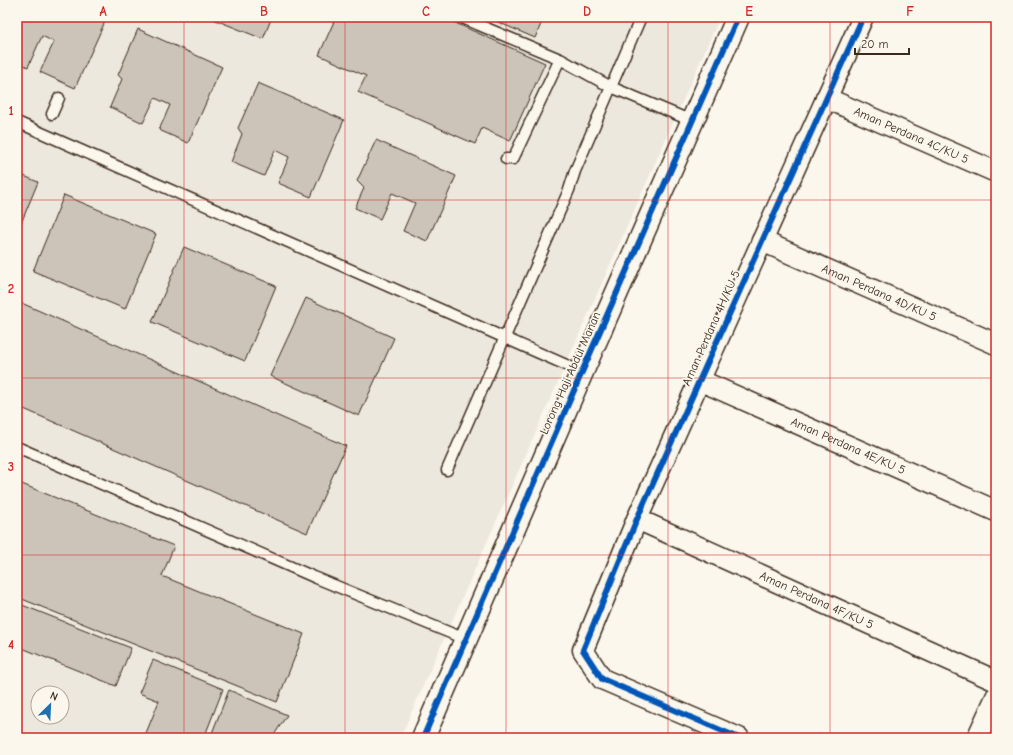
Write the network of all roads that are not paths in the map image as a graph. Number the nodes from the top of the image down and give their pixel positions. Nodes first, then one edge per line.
1 (460, 17) edge
2 (641, 17) edge
3 (738, 17) edge
4 (863, 17) edge
5 (560, 59) junction
6 (610, 88) junction
7 (59, 98) dead end
8 (826, 98) junction
9 (52, 114) dead end
10 (692, 121) junction
11 (17, 122) edge
12 (506, 159) dead end
13 (996, 172) edge
14 (762, 241) junction
15 (504, 337) junction
16 (996, 344) edge
17 (582, 372) junction
18 (699, 380) junction
19 (17, 447) edge
20 (447, 470) dead end
21 (996, 511) edge
22 (637, 519) junction
23 (465, 639) junction
24 (996, 681) edge
25 (996, 697) edge
26 (423, 738) edge
27 (739, 738) edge
28 (977, 738) edge

1 - 5 lane
2 - 6 lane
3 - 10 street, Lorong Haji Abdul Manan
4 - 8 street, Aman Perdana 4H/KU 5
5 - 6 lane
5 - 12 lane
6 - 10 lane
6 - 15 lane
7 - 9 lane
8 - 13 street, Aman Perdana 4C/KU 5
8 - 14 street, Aman Perdana 4H/KU 5
10 - 17 street, Lorong Haji Abdul Manan
11 - 15 lane
14 - 16 street, Aman Perdana 4D/KU 5
14 - 18 street, Aman Perdana 4H/KU 5
15 - 17 lane
15 - 20 lane
17 - 23 street, Lorong Haji Abdul Manan
18 - 21 street, Aman Perdana 4E/KU 5
18 - 22 street, Aman Perdana 4H/KU 5
19 - 23 lane
22 - 24 street, Aman Perdana 4F/KU 5
22 - 27 street, Aman Perdana 4H/KU 5
23 - 26 street, Lorong Haji Abdul Manan
25 - 28 street

